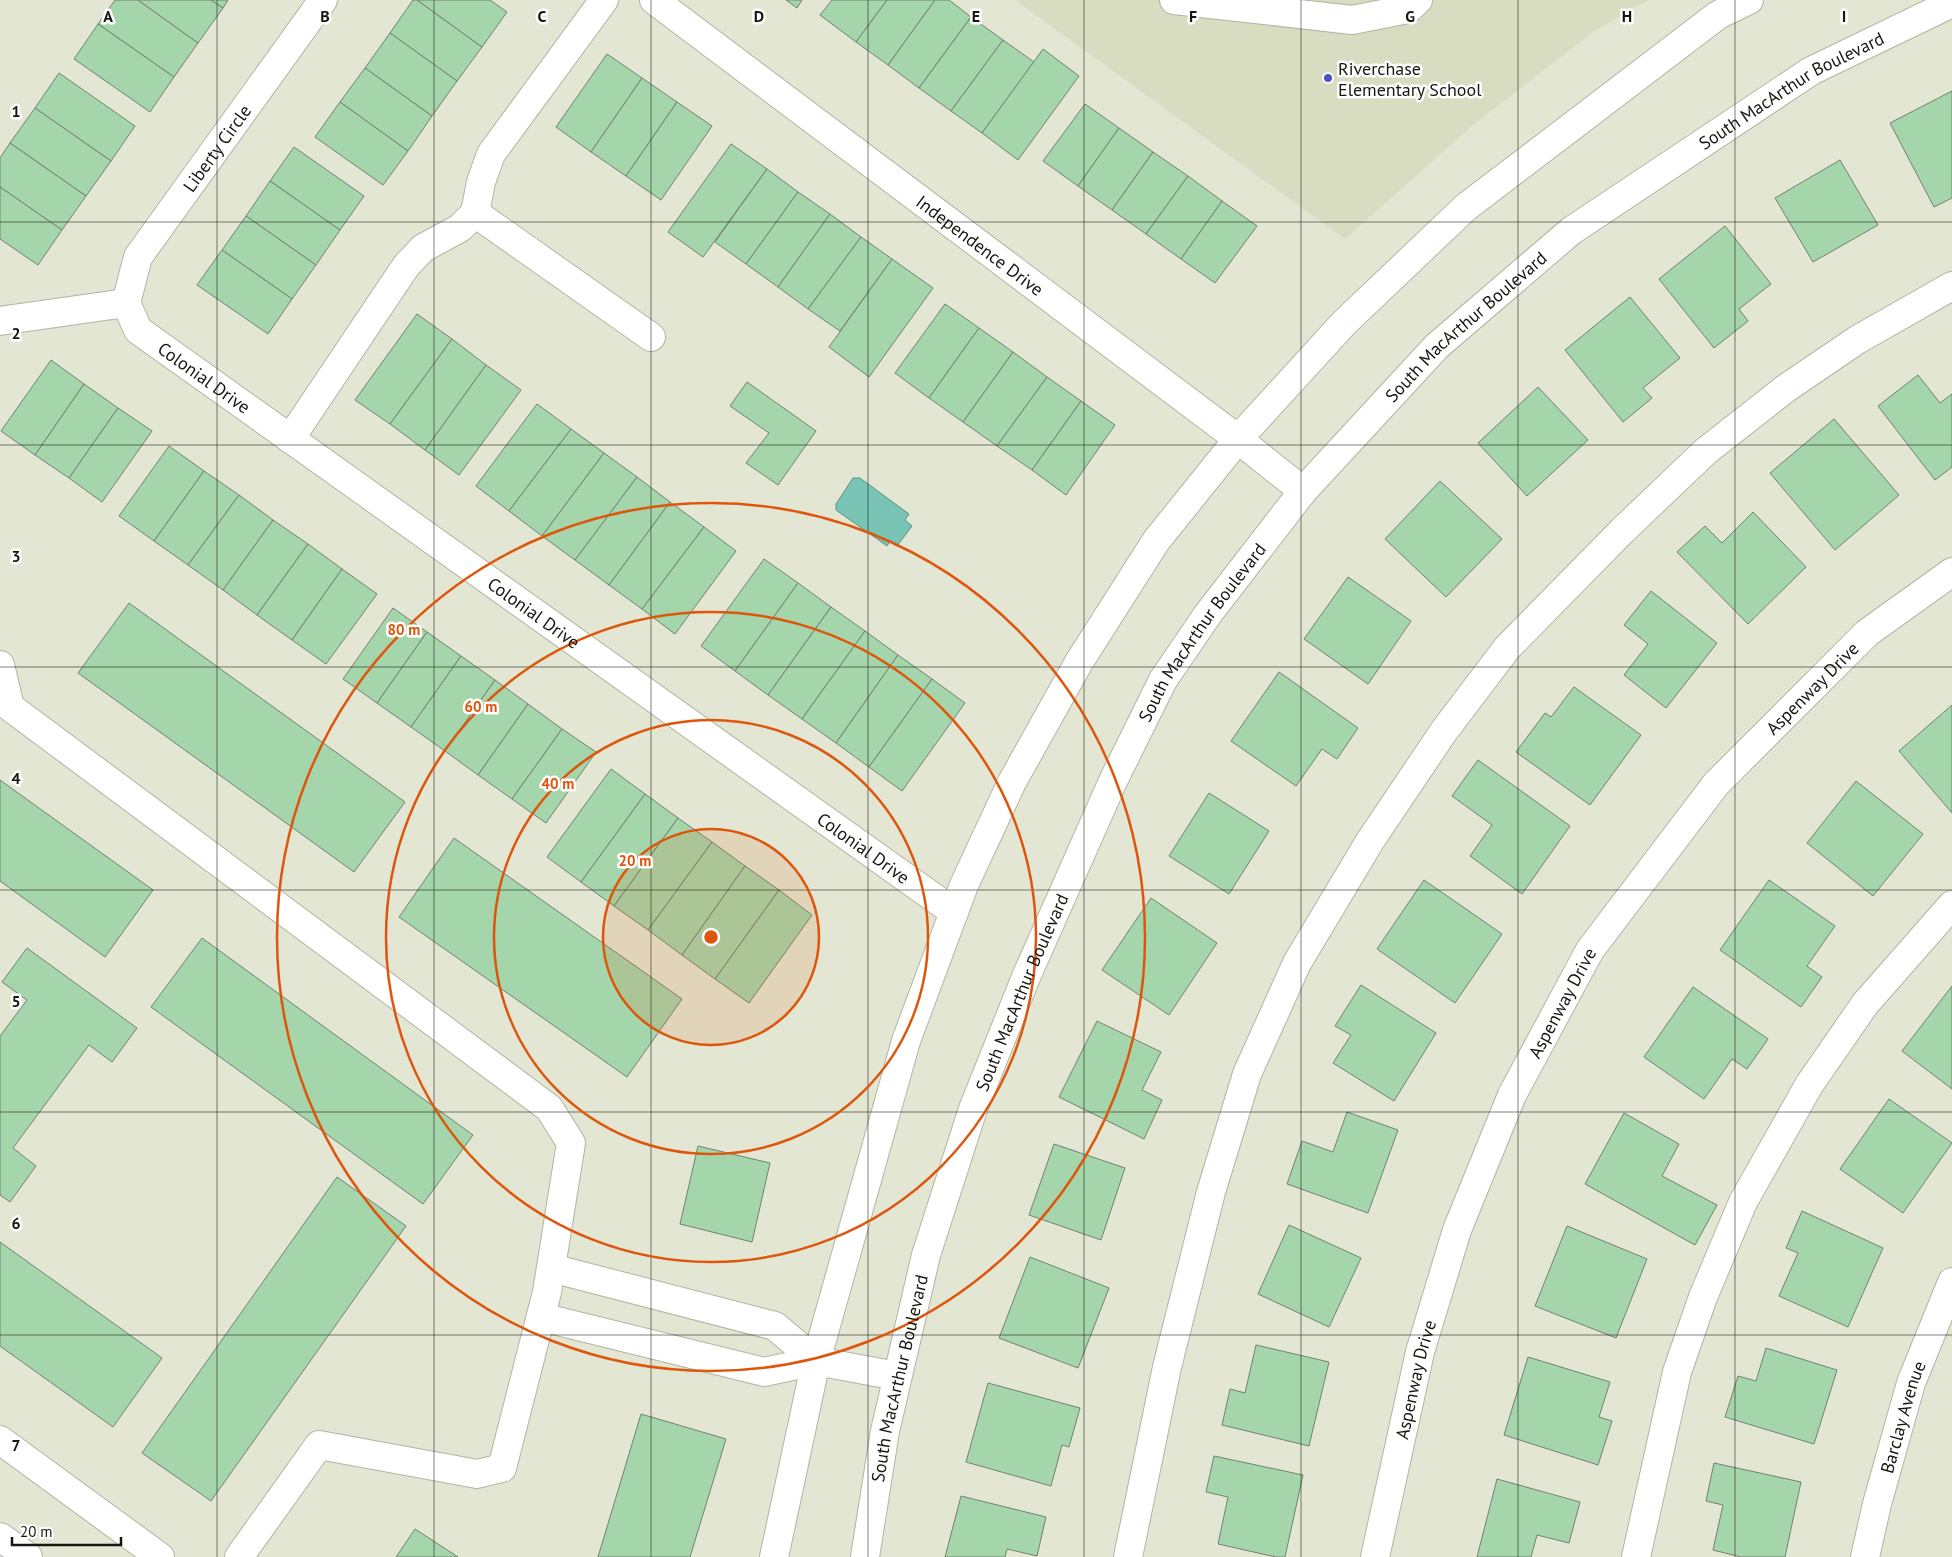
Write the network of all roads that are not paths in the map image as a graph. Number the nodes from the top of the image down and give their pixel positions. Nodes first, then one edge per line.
1 (323, 0) edge
2 (604, 0) edge
3 (654, 0) edge
4 (1174, 0) edge
5 (1418, 0) edge
6 (1749, 0) edge
7 (1952, 3) edge
8 (475, 212) junction
9 (1952, 286) edge
10 (126, 303) junction
11 (0, 322) edge
12 (651, 337) dead end
13 (290, 439) junction
14 (1238, 439) junction
15 (1302, 491) junction
16 (1952, 572) edge
17 (0, 665) edge
18 (1952, 906) edge
19 (954, 912) junction
20 (551, 1268) junction
21 (1952, 1282) edge
22 (541, 1317) junction
23 (816, 1361) junction
24 (897, 1376) junction
25 (0, 1440) edge
26 (0, 1537) edge
27 (28, 1557) edge
28 (160, 1557) edge
29 (239, 1557) edge
30 (774, 1557) edge
31 (865, 1557) edge
32 (1128, 1557) edge
33 (1375, 1557) edge
34 (1636, 1557) edge
35 (1865, 1557) edge

1 - 10 main road, Liberty Circle
2 - 8 main road
3 - 14 main road, Independence Drive
4 - 5 main road
6 - 14 main road
7 - 15 main road, South MacArthur Boulevard
8 - 12 main road
8 - 13 main road
9 - 32 main road
10 - 11 main road
10 - 13 main road, Colonial Drive
13 - 19 main road, Colonial Drive
14 - 15 main road, Independence Drive
14 - 19 main road
15 - 24 main road, South MacArthur Boulevard
16 - 33 main road, Aspenway Drive
17 - 20 main road
18 - 34 main road
19 - 23 main road
20 - 22 main road
20 - 23 main road
21 - 35 main road, Barclay Avenue
22 - 23 main road
22 - 29 main road
23 - 24 main road
23 - 30 main road
24 - 31 main road, South MacArthur Boulevard
25 - 28 main road
26 - 27 main road

